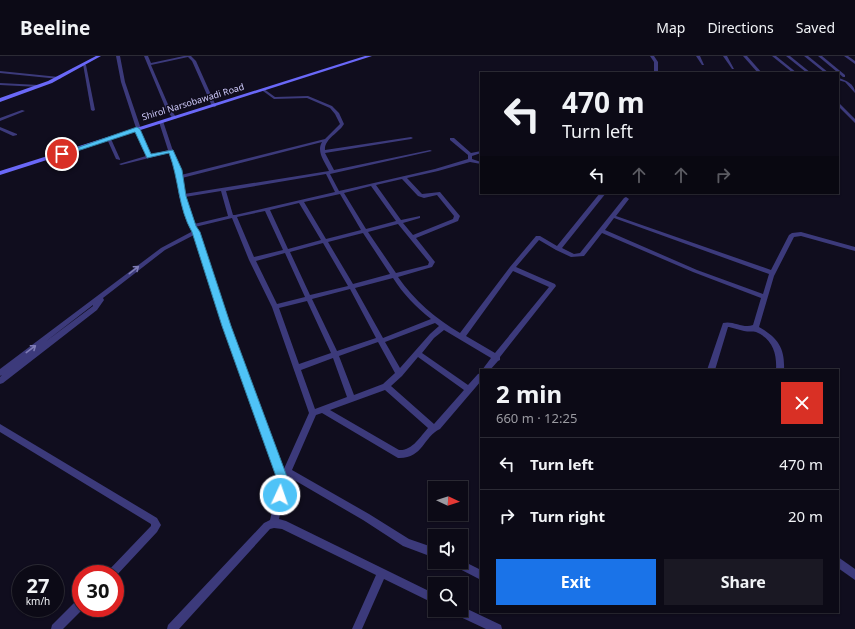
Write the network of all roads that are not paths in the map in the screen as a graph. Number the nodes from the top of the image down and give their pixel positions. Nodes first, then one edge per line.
1 (100, 56) edge
2 (118, 56) edge
3 (146, 56) edge
4 (187, 56) edge
5 (370, 56) edge
6 (652, 56) edge
7 (698, 56) edge
8 (725, 56) edge
9 (745, 56) edge
10 (774, 56) edge
11 (788, 56) edge
12 (806, 56) edge
13 (820, 56) edge
14 (846, 56) edge
15 (148, 64) junction
16 (703, 64) dead end
17 (855, 64) edge
18 (84, 65) junction
19 (734, 68) dead end
20 (0, 72) edge
21 (656, 72) edge
22 (759, 72) edge
23 (794, 72) edge
24 (808, 72) edge
25 (826, 72) edge
26 (844, 76) dead end
27 (59, 78) junction
28 (839, 79) edge
29 (0, 84) edge
30 (39, 86) junction
31 (264, 90) junction
32 (855, 92) edge
33 (1, 100) edge
34 (839, 104) edge
35 (214, 106) junction
36 (23, 110) dead end
37 (93, 110) dead end
38 (175, 118) junction
39 (0, 120) edge
40 (161, 122) junction
41 (855, 122) edge
42 (0, 128) edge
43 (138, 129) junction
44 (15, 135) dead end
45 (109, 138) junction
46 (411, 138) dead end
47 (452, 139) dead end
48 (326, 140) junction
49 (171, 151) junction
50 (430, 151) dead end
51 (324, 152) junction
52 (480, 152) edge
53 (149, 157) junction
54 (470, 157) junction
55 (480, 163) edge
56 (329, 172) junction
57 (0, 173) edge
58 (179, 177) junction
59 (404, 178) junction
60 (373, 185) junction
61 (223, 190) junction
62 (339, 193) junction
63 (602, 194) edge
64 (182, 196) junction
65 (626, 199) dead end
66 (301, 201) junction
67 (267, 209) junction
68 (233, 216) junction
69 (612, 216) junction
70 (418, 217) dead end
71 (400, 222) junction
72 (194, 229) junction
73 (364, 230) junction
74 (602, 231) junction
75 (412, 236) junction
76 (324, 241) junction
77 (558, 249) junction
78 (855, 249) edge
79 (286, 251) junction
80 (252, 260) junction
81 (512, 268) junction
82 (772, 273) junction
83 (394, 274) junction
84 (351, 286) junction
85 (99, 297) junction
86 (765, 297) junction
87 (309, 298) junction
88 (275, 307) junction
89 (436, 320) junction
90 (443, 326) junction
91 (755, 328) junction
92 (462, 336) junction
93 (380, 340) junction
94 (417, 353) junction
95 (336, 355) junction
96 (497, 358) junction
97 (297, 368) junction
98 (487, 369) edge
99 (711, 369) edge
100 (780, 369) edge
101 (0, 373) edge
102 (399, 374) junction
103 (480, 377) edge
104 (0, 382) edge
105 (386, 386) junction
106 (469, 390) junction
107 (352, 399) junction
108 (322, 409) junction
109 (313, 413) junction
110 (0, 428) edge
111 (433, 428) junction
112 (288, 472) junction
113 (283, 482) junction
114 (274, 523) junction
115 (428, 551) edge
116 (839, 563) edge
117 (120, 565) edge
118 (468, 568) edge
119 (382, 573) junction
120 (480, 574) edge
121 (855, 575) edge
122 (428, 596) edge
123 (72, 613) edge
124 (468, 615) edge
125 (56, 629) edge
126 (172, 629) edge
127 (357, 629) edge
128 (497, 629) edge

1 - 18 main road
2 - 43 street
3 - 15 street
4 - 15 street
4 - 35 street
5 - 31 main road, Shirol Narsobawadi Road
6 - 21 street
7 - 16 street
8 - 19 street
9 - 22 street
10 - 23 street
11 - 24 street
12 - 25 street
13 - 26 street
14 - 17 street
15 - 38 street
18 - 27 main road
18 - 37 street
20 - 27 street
27 - 30 main road
28 - 32 street
29 - 30 street
30 - 33 main road
31 - 35 main road, Shirol Narsobawadi Road
31 - 48 street
34 - 41 street
35 - 38 main road, Shirol Narsobawadi Road
36 - 39 street
38 - 40 main road, Shirol Narsobawadi Road
40 - 43 main road, Shirol Narsobawadi Road
40 - 49 street
42 - 44 street
43 - 45 main road, Shirol Narsobawadi Road
43 - 53 street
45 - 53 street
45 - 57 main road, Shirol Narsobawadi Road
46 - 51 street
47 - 54 street
48 - 51 street
48 - 58 street
49 - 53 street
49 - 58 street
50 - 56 street
51 - 56 street
52 - 54 street
54 - 55 street
54 - 59 street
56 - 61 street
56 - 62 street
58 - 64 street
59 - 60 street
59 - 75 street
60 - 62 street
60 - 71 street
61 - 64 street
61 - 68 street
62 - 66 street
62 - 73 street
63 - 77 street
64 - 72 street
65 - 69 street
66 - 67 street
66 - 76 street
67 - 68 street
67 - 79 street
68 - 72 street
68 - 80 street
69 - 74 street
69 - 82 street
70 - 71 street
71 - 73 street
71 - 75 street
85 -> 72 street
72 - 113 street
73 - 76 street
73 - 83 street
74 - 77 street
74 - 86 street
75 - 83 street
76 - 79 street
76 - 84 street
77 - 81 street
78 - 82 street
79 - 80 street
79 - 87 street
80 - 88 street
81 - 92 street
81 - 96 street
82 - 86 street
83 - 84 street
83 - 89 street
84 - 87 street
84 - 93 street
101 -> 85 street
85 - 104 street
86 - 91 street
87 - 88 street
87 - 95 street
88 - 97 street
89 - 90 street
89 - 93 street
90 - 92 street
90 - 94 street
91 - 99 street
91 - 100 street
92 - 96 street
93 - 95 street
93 - 102 street
94 - 102 street
94 - 106 street
95 - 97 street
95 - 107 street
96 - 98 street
97 - 109 street
102 - 105 street
103 - 106 street
105 - 107 street
105 - 111 street
106 - 111 street
107 - 108 street
108 - 109 street
108 - 111 street
109 - 112 street
110 - 117 street
112 - 113 street
112 - 115 street
113 - 114 street
114 - 119 street
114 - 126 street
116 - 121 street
118 - 120 street
119 - 122 street
119 - 127 street
123 - 125 street
124 - 128 street

